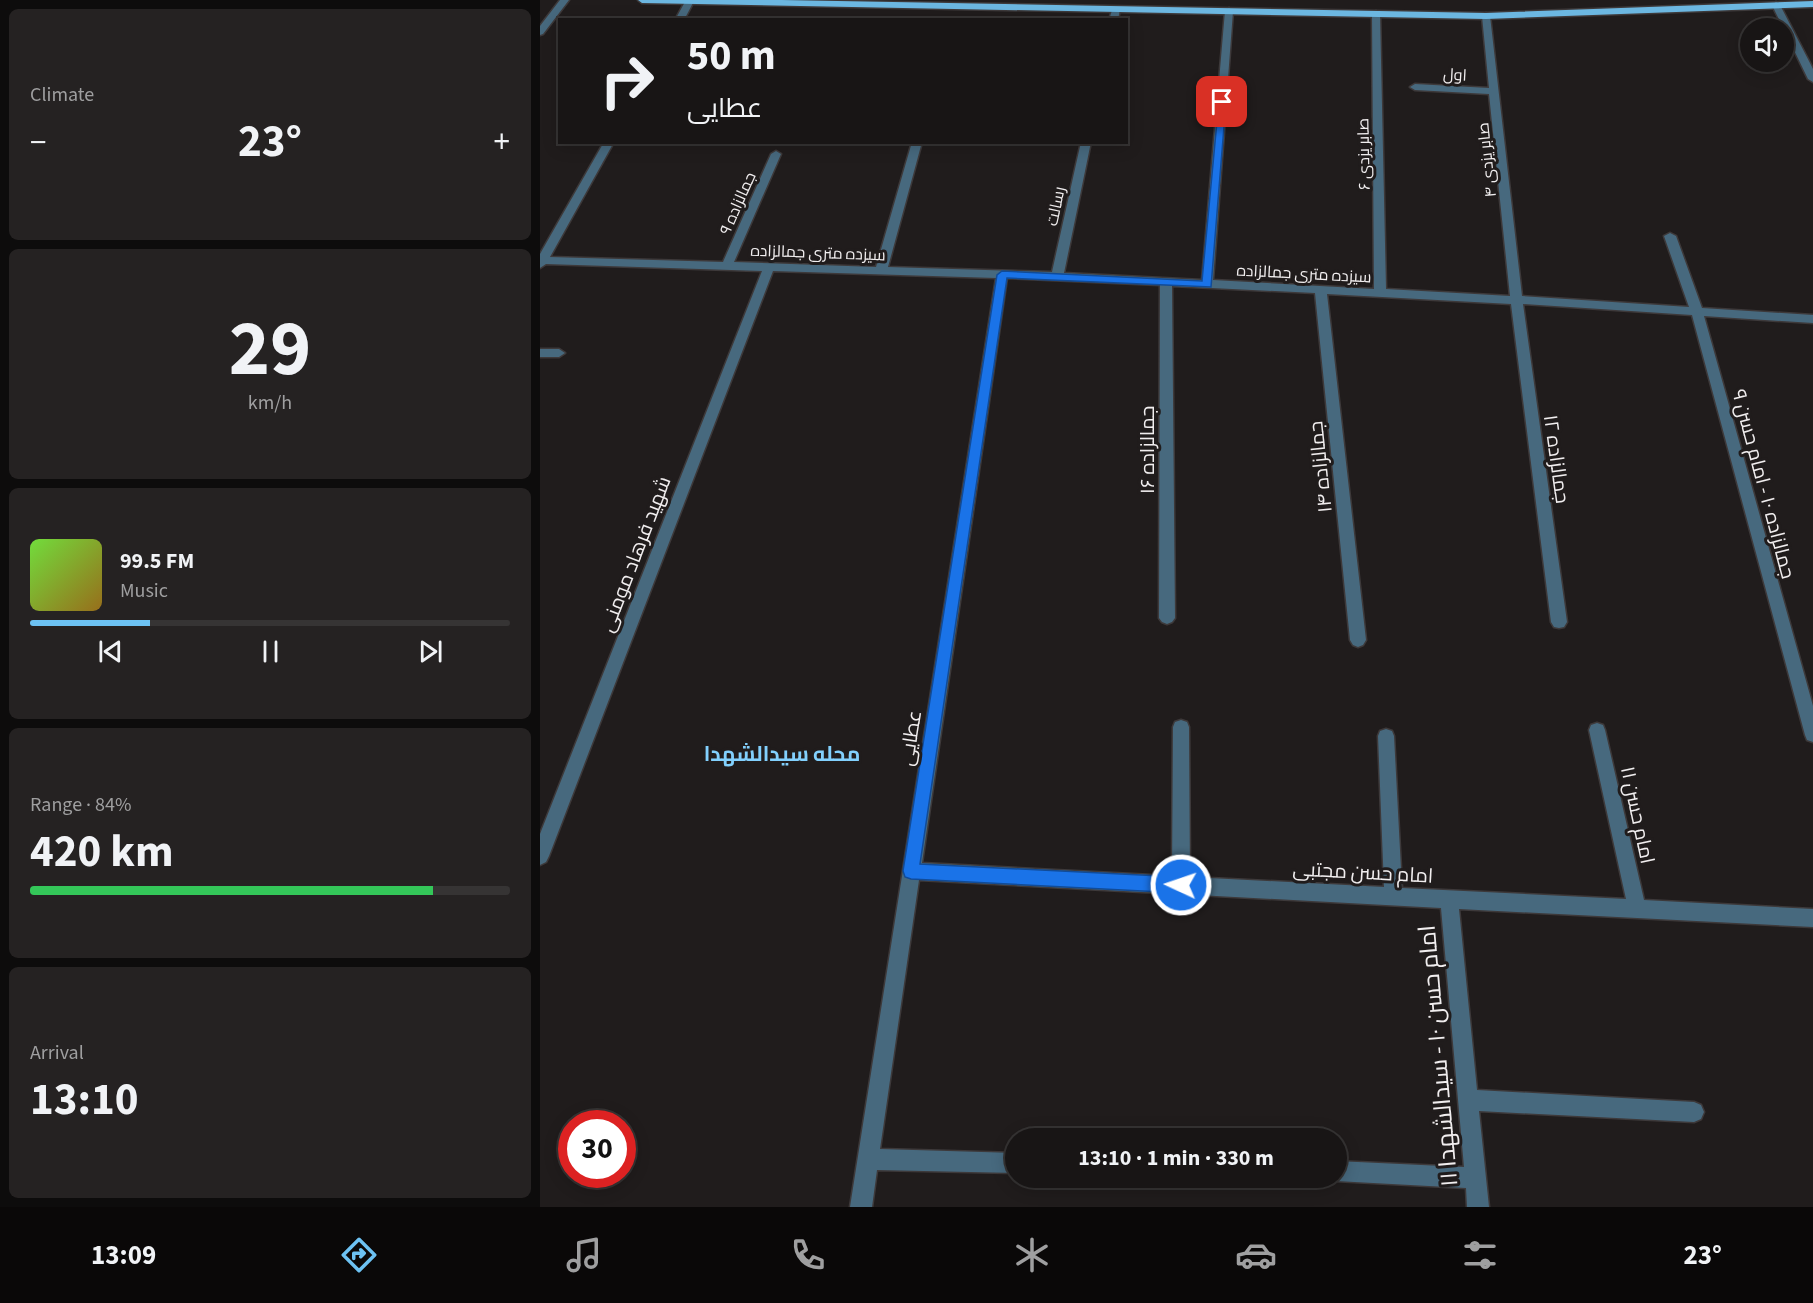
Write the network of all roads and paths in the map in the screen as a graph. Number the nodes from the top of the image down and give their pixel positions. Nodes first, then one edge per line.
1 (566, 0) edge
2 (642, 0) edge
3 (690, 1) edge
4 (1811, 2) edge
5 (1776, 5) junction
6 (1116, 9) junction
7 (1229, 11) junction
8 (1376, 14) junction
9 (1486, 16) junction
10 (680, 18) edge
11 (1114, 18) edge
12 (540, 32) edge
13 (1813, 79) edge
14 (1415, 87) dead end
15 (1494, 91) junction
16 (608, 144) edge
17 (916, 144) edge
18 (1086, 144) edge
19 (776, 154) dead end
20 (1670, 236) dead end
21 (541, 261) edge
22 (727, 266) junction
23 (769, 267) junction
24 (881, 271) junction
25 (1002, 275) junction
26 (1057, 276) junction
27 (1166, 282) junction
28 (1207, 284) junction
29 (1321, 290) junction
30 (1380, 293) junction
31 (1516, 300) junction
32 (1696, 312) junction
33 (1813, 319) edge
34 (540, 353) edge
35 (560, 354) dead end
36 (1167, 618) dead end
37 (1558, 622) dead end
38 (1358, 640) dead end
39 (1181, 727) dead end
40 (1597, 730) dead end
41 (1813, 735) edge
42 (1386, 736) dead end
43 (540, 856) edge
44 (911, 871) junction
45 (1181, 885) junction
46 (1393, 896) junction
47 (1449, 900) junction
48 (1637, 909) junction
49 (1813, 918) edge
50 (1467, 1100) junction
51 (1694, 1112) dead end
52 (868, 1159) junction
53 (1005, 1163) edge
54 (1347, 1172) edge
55 (1475, 1178) junction
56 (861, 1207) edge
57 (1478, 1207) edge

1 - 12 street
2 - 3 main road
3 - 6 main road
3 - 10 street
4 - 5 main road
5 - 9 main road
5 - 13 street
6 - 7 main road
6 - 11 street
7 - 8 main road
7 - 28 street
8 - 9 main road
8 - 30 street, صابر یزدی ۶
9 - 15 street, صابر یزدی ۴
14 - 15 street, اول
15 - 31 street, صابر یزدی ۴
16 - 21 street
17 - 24 street
18 - 26 street, رسالت
19 - 22 street, جمالزاده ۹
20 - 32 street, جمالزاده ۱۰ - امام حسن ۹
21 - 22 street, سیزده متری جمالزاده
22 - 23 street, سیزده متری جمالزاده
23 - 24 street, سیزده متری جمالزاده
23 - 43 street, شهید فرهاد مومنی
24 - 25 street, سیزده متری جمالزاده
25 - 26 street, سیزده متری جمالزاده
25 - 44 street, عطایی
26 - 27 street, سیزده متری جمالزاده
27 - 28 street, سیزده متری جمالزاده
27 - 36 street, جمالزاده ۱۶
28 - 29 street, سیزده متری جمالزاده
29 - 30 street, سیزده متری جمالزاده
29 - 38 street, جمالزاده ۱۴
30 - 31 street, سیزده متری جمالزاده
31 - 32 street, سیزده متری جمالزاده
31 - 37 street, جمالزاده ۱۲
32 - 33 street, سیزده متری جمالزاده
32 - 41 street, جمالزاده ۱۰ - امام حسن ۹
34 - 35 street
39 - 45 street
40 - 48 street, امام حسن ۱۱
42 - 46 street
44 - 45 street, امام حسن مجتبی
44 - 52 street, عطایی
45 - 46 street, امام حسن مجتبی
46 - 47 street, امام حسن مجتبی
47 - 48 street, امام حسن مجتبی
47 - 50 street, امام حسن ۱۰ - سیدالشهدا ۱۱
48 - 49 street, امام حسن مجتبی
50 - 51 street
50 - 55 street, امام حسن ۱۰ - سیدالشهدا ۱۱
52 - 53 street
52 - 56 street, عطایی
54 - 55 street
55 - 57 street, امام حسن ۱۰ - سیدالشهدا ۱۱

